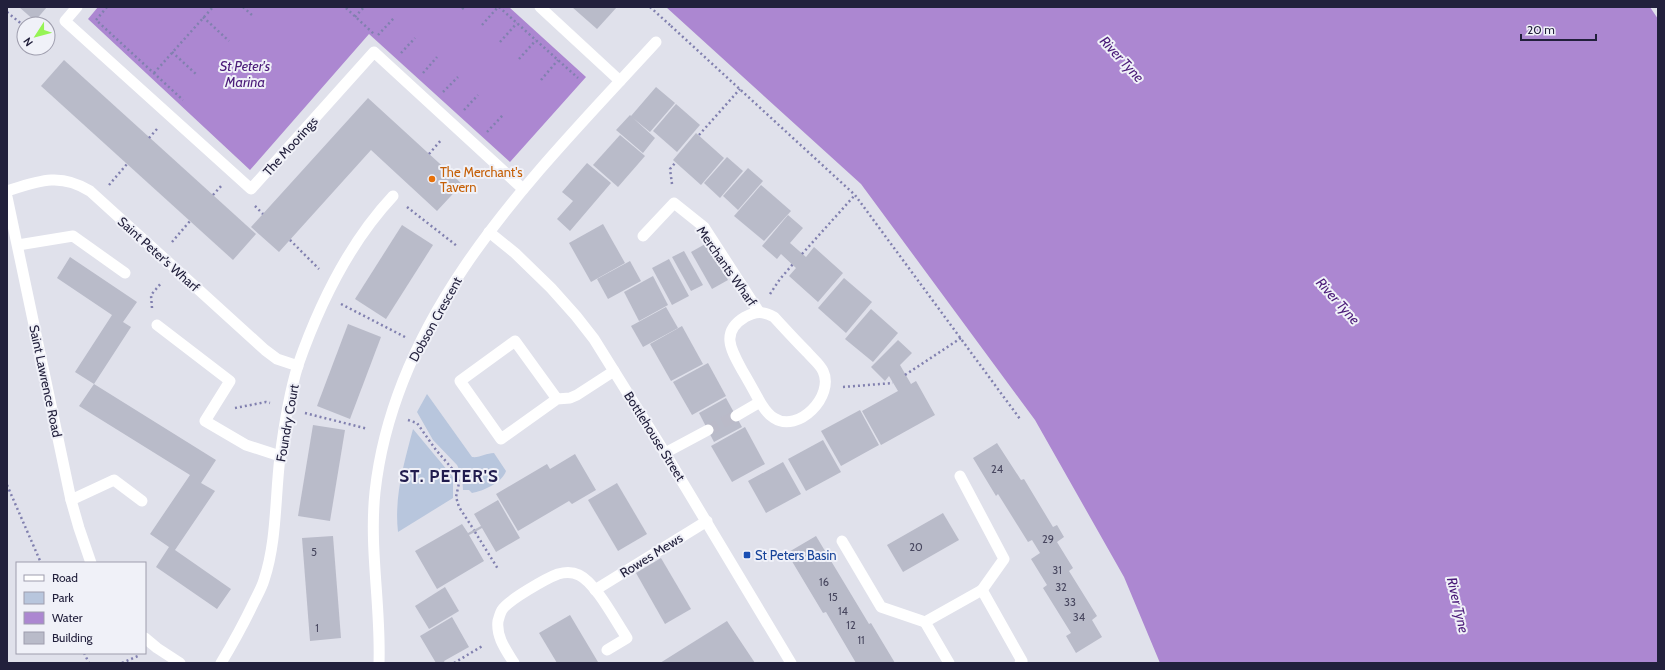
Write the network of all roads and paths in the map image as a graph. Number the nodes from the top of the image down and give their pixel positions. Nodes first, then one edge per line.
1 (77, 7) edge
2 (107, 7) edge
3 (212, 7) edge
4 (244, 7) edge
5 (364, 7) edge
6 (499, 7) edge
7 (540, 7) edge
8 (7, 12) edge
9 (253, 16) dead end
10 (355, 16) dead end
11 (203, 17) junction
12 (394, 18) dead end
13 (16, 19) edge
14 (517, 23) junction
15 (482, 25) dead end
16 (671, 26) dead end
17 (377, 36) dead end
18 (415, 38) dead end
19 (229, 40) dead end
20 (536, 40) junction
21 (500, 42) dead end
22 (656, 42) dead end
23 (172, 52) junction
24 (398, 56) dead end
25 (437, 57) dead end
26 (518, 58) dead end
27 (558, 60) junction
28 (154, 73) junction
29 (198, 75) dead end
30 (420, 76) dead end
31 (458, 77) dead end
32 (578, 78) dead end
33 (541, 80) dead end
34 (620, 81) junction
35 (740, 89) junction
36 (441, 94) dead end
37 (478, 94) dead end
38 (186, 102) dead end
39 (461, 113) dead end
40 (503, 115) dead end
41 (485, 134) dead end
42 (699, 136) dead end
43 (675, 163) dead end
44 (127, 164) dead end
45 (523, 189) junction
46 (7, 191) edge
47 (854, 195) junction
48 (392, 196) dead end
49 (7, 197) edge
50 (98, 198) junction
51 (674, 203) junction
52 (416, 213) dead end
53 (190, 221) dead end
54 (489, 232) junction
55 (643, 236) dead end
56 (290, 240) dead end
57 (18, 245) junction
58 (802, 254) dead end
59 (161, 255) junction
60 (472, 257) junction
61 (793, 264) dead end
62 (174, 268) junction
63 (125, 273) dead end
64 (334, 283) junction
65 (326, 297) junction
66 (759, 312) junction
67 (157, 325) joint
68 (961, 338) junction
69 (419, 345) junction
70 (298, 366) junction
71 (614, 371) junction
72 (905, 375) dead end
73 (893, 383) dead end
74 (825, 389) junction
75 (557, 400) junction
76 (760, 402) junction
77 (246, 406) dead end
78 (289, 408) junction
79 (392, 414) junction
80 (736, 416) tunnel mouth
81 (1020, 419) dead end
82 (708, 430) tunnel mouth
83 (386, 433) junction
84 (666, 453) junction
85 (280, 456) junction
86 (960, 476) dead end
87 (7, 485) edge
88 (71, 500) junction
89 (142, 501) dead end
90 (707, 521) junction
91 (842, 541) dead end
92 (42, 562) edge
93 (92, 562) edge
94 (498, 569) dead end
95 (595, 590) junction
96 (982, 590) junction
97 (925, 622) junction
98 (500, 635) junction
99 (146, 639) edge
100 (607, 650) dead end
101 (84, 654) edge
102 (89, 663) edge
103 (180, 663) edge
104 (221, 663) edge
105 (379, 663) edge
106 (454, 663) edge
107 (514, 663) edge
108 (791, 663) edge
109 (949, 663) edge
110 (1020, 663) edge

1 - 45 street, The Moorings
2 - 28 path
3 - 11 path
4 - 9 path
5 - 10 path
6 - 14 path
6 - 15 path
7 - 34 street
8 - 13 path
11 - 19 path
11 - 23 path
12 - 17 path
14 - 20 path
14 - 21 path
16 - 35 path
18 - 24 path
20 - 26 path
20 - 27 path
22 - 34 street, Dobson Crescent
23 - 28 path
23 - 29 path
25 - 30 path
27 - 32 path
27 - 33 path
28 - 38 path
31 - 36 path
34 - 45 street, Dobson Crescent
35 - 42 path
35 - 47 path
37 - 39 path
40 - 41 path
43 - 51 path
44 - 50 path
45 - 54 street, Dobson Crescent
46 - 50 street, Saint Peter's Wharf
47 - 58 path
47 - 68 path
48 - 64 street, Foundry Court
49 - 57 street, Saint Lawrence Road
50 - 59 street, Saint Peter's Wharf
51 - 55 street
51 - 66 street, Merchants Wharf
52 - 60 path
53 - 59 path
54 - 60 street, Dobson Crescent
54 - 71 street, Bottlehouse Street
56 - 64 path
57 - 63 street
57 - 88 street, Saint Lawrence Road
59 - 62 street, Saint Peter's Wharf
60 - 69 street, Dobson Crescent
61 - 66 path
62 - 67 path
62 - 70 street, Saint Peter's Wharf
64 - 65 street, Foundry Court
65 - 69 path
65 - 70 street, Foundry Court
66 - 74 street, Merchants Wharf
66 - 76 street, Merchants Wharf
67 - 85 street
68 - 72 path
68 - 81 path
69 - 79 street, Dobson Crescent
70 - 78 street, Foundry Court
71 - 75 street
71 - 84 street, Bottlehouse Street
73 - 74 path
74 - 76 street, Merchants Wharf
75 - 75 street
76 - 80 street
77 - 78 path
78 - 83 path
78 - 85 street, Foundry Court
79 - 83 street, Dobson Crescent
79 - 94 path
82 - 84 street
83 - 105 street, Dobson Crescent
84 - 90 street, Bottlehouse Street
85 - 104 street, Foundry Court
86 - 96 street
87 - 92 path
88 - 89 street
88 - 93 street, Saint Lawrence Road
90 - 95 street, Rowes Mews
90 - 108 street, Bottlehouse Street
91 - 97 street
95 - 98 street
95 - 100 street
96 - 97 street
96 - 110 street
97 - 109 street
98 - 106 path
98 - 107 street
99 - 103 street
101 - 102 path

